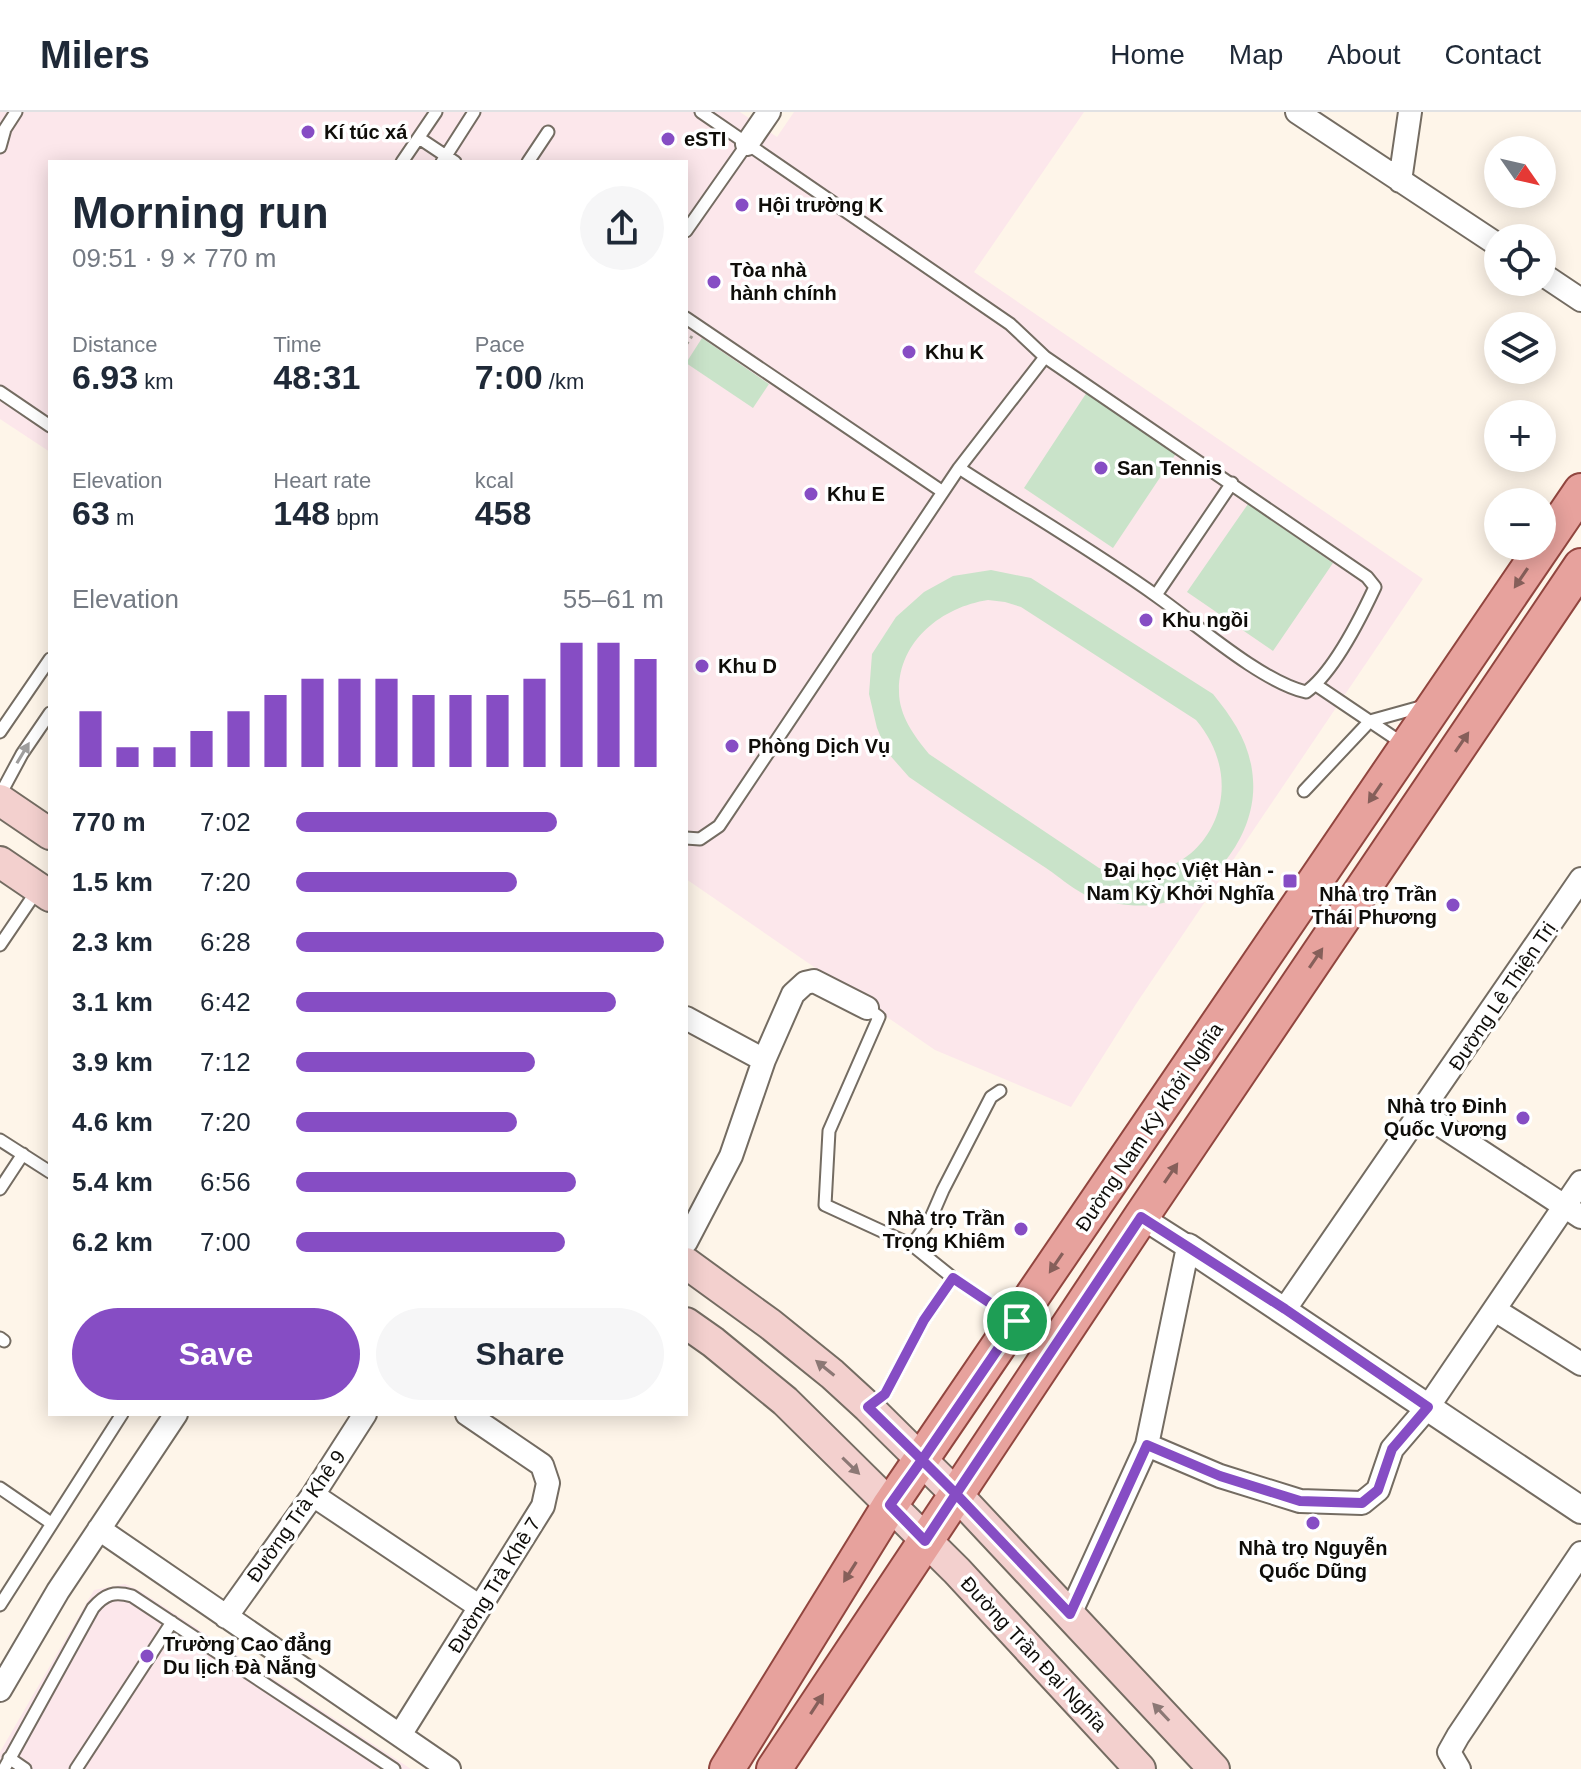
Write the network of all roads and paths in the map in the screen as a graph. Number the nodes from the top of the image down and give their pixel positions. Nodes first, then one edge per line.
1 (16, 112) edge
2 (436, 112) edge
3 (474, 112) edge
4 (701, 112) edge
5 (769, 112) edge
6 (1297, 112) edge
7 (1410, 112) edge
8 (548, 132) dead end
9 (419, 138) junction
10 (747, 144) junction
11 (0, 147) edge
12 (403, 160) edge
13 (448, 160) edge
14 (529, 160) edge
15 (1400, 181) junction
16 (688, 228) edge
17 (1484, 236) edge
18 (1556, 283) edge
19 (1581, 300) edge
20 (688, 319) edge
21 (1045, 357) junction
22 (0, 392) edge
23 (48, 425) edge
24 (959, 468) junction
25 (1232, 483) junction
26 (1581, 491) edge
27 (943, 492) junction
28 (1581, 566) edge
29 (1156, 595) junction
30 (48, 662) edge
31 (1316, 685) junction
32 (1437, 703) junction
33 (48, 716) edge
34 (1370, 721) junction
35 (0, 732) edge
36 (1407, 747) junction
37 (1304, 791) dead end
38 (0, 798) edge
39 (48, 833) edge
40 (688, 838) edge
41 (0, 862) edge
42 (1581, 879) edge
43 (44, 892) edge
44 (0, 945) edge
45 (867, 1008) joint
46 (688, 1019) edge
47 (764, 1060) junction
48 (1000, 1091) dead end
49 (1422, 1113) junction
50 (0, 1140) edge
51 (23, 1154) junction
52 (48, 1171) edge
53 (1581, 1182) edge
54 (0, 1189) edge
55 (1573, 1211) edge
56 (1141, 1217) junction
57 (688, 1238) edge
58 (912, 1245) junction
59 (1188, 1247) junction
60 (688, 1264) edge
61 (953, 1278) junction
62 (1285, 1309) junction
63 (1495, 1310) junction
64 (1017, 1321) junction
65 (688, 1324) edge
66 (1581, 1364) edge
67 (868, 1407) junction
68 (1428, 1407) junction
69 (121, 1416) edge
70 (175, 1416) edge
71 (364, 1416) edge
72 (470, 1416) edge
73 (1147, 1445) junction
74 (922, 1460) junction
75 (0, 1488) edge
76 (956, 1494) junction
77 (313, 1495) junction
78 (890, 1505) junction
79 (1581, 1510) edge
80 (51, 1523) junction
81 (99, 1529) junction
82 (925, 1541) junction
83 (1581, 1553) edge
84 (0, 1605) edge
85 (480, 1607) junction
86 (1070, 1614) junction
87 (226, 1617) junction
88 (172, 1622) junction
89 (0, 1690) edge
90 (400, 1735) junction
91 (7, 1764) edge
92 (379, 1765) edge
93 (25, 1769) edge
94 (76, 1769) edge
95 (394, 1769) edge
96 (449, 1769) edge
97 (727, 1769) edge
98 (774, 1769) edge
99 (1140, 1769) edge
100 (1214, 1769) edge
101 (1459, 1769) edge

1 - 11 lane
2 - 9 lane
3 - 13 lane
4 - 10 lane
5 - 10 street
6 - 15 street
7 - 15 street
8 - 14 lane
9 - 12 lane
9 - 13 lane
10 - 16 lane
10 - 21 lane
15 - 17 street
18 - 19 street
20 - 27 lane
21 - 24 lane
21 - 25 lane
22 - 23 lane
24 - 27 lane
24 - 29 lane
25 - 29 lane
25 - 31 lane
26 -> 32 main road, Đường Nam Kỳ Khởi Nghĩa
27 - 40 lane
56 -> 28 main road
29 - 31 lane
30 - 35 lane
31 - 34 lane
32 - 34 lane
32 - 36 main road, Đường Nam Kỳ Khởi Nghĩa
38 -> 33 lane
34 - 36 lane
34 - 37 lane
36 -> 64 main road, Đường Nam Kỳ Khởi Nghĩa
38 - 39 main road
41 - 43 main road
42 - 49 street, Đường Lê Thiện Trị
43 - 44 lane
45 - 47 street
45 - 58 lane
46 - 47 street
47 - 57 street
48 - 58 lane
49 - 55 street
49 - 62 street, Đường Lê Thiện Trị
50 - 51 lane
51 - 52 lane
51 - 54 lane
53 - 55 street
55 - 63 street
56 - 59 street
56 - 76 main road
58 - 61 lane
59 - 62 street
59 - 73 street
67 -> 60 main road
61 - 64 lane
61 - 67 lane
62 - 68 street
63 - 66 street
63 - 68 street
64 - 74 main road, Đường Nam Kỳ Khởi Nghĩa
65 -> 78 main road, Đường Trần Đại Nghĩa
67 - 74 main road
68 - 73 street
68 - 79 street
69 - 80 lane
70 - 81 street
71 - 77 street, Đường Trà Khê 9
72 - 85 street, Đường Trà Khê 7
73 - 86 street
74 - 76 main road
74 - 78 main road, Đường Nam Kỳ Khởi Nghĩa
75 - 80 lane
76 - 82 main road
76 - 86 main road
77 - 85 street
77 - 87 street, Đường Trà Khê 9
78 - 82 main road, Đường Trần Đại Nghĩa
78 -> 97 main road, Đường Nam Kỳ Khởi Nghĩa
80 - 84 lane
81 - 87 street
81 - 89 street
98 -> 82 main road
82 - 99 main road, Đường Trần Đại Nghĩa
83 - 101 street
85 - 90 street, Đường Trà Khê 7
100 -> 86 main road
87 - 90 street
88 - 91 lane
88 - 92 lane
88 - 94 lane
90 - 96 street
91 - 93 lane
92 - 95 lane

